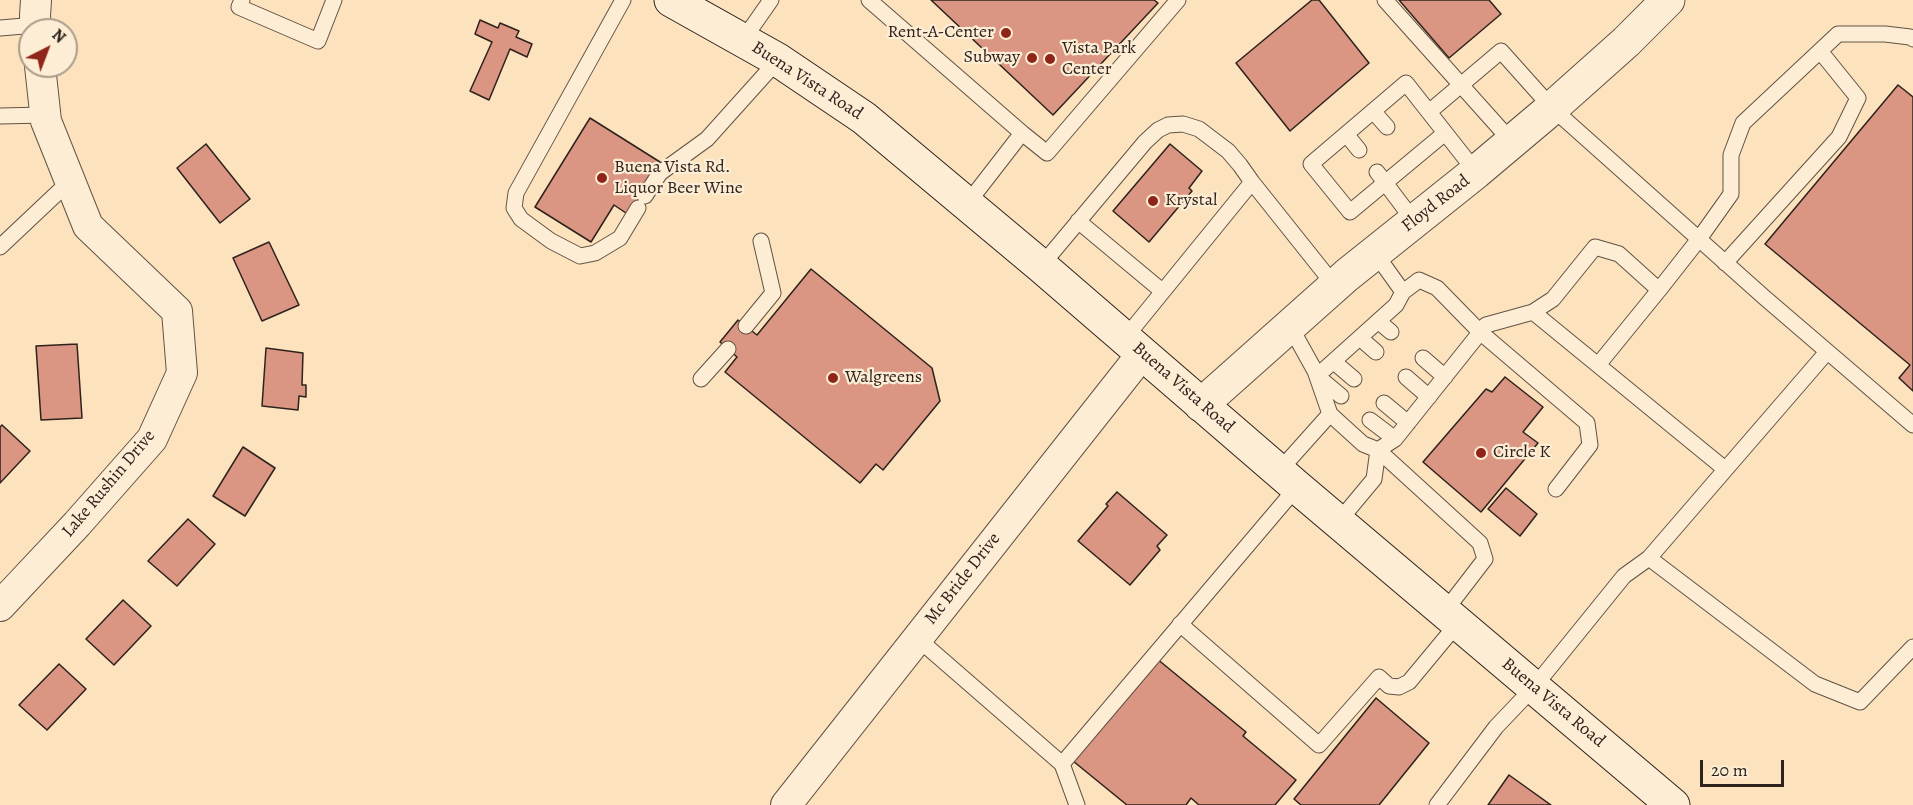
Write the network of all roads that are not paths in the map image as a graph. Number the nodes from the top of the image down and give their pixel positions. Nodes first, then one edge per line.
1 (242, 0) edge
2 (334, 0) edge
3 (623, 0) edge
4 (671, 0) edge
5 (771, 0) edge
6 (869, 0) edge
7 (1178, 0) edge
8 (1385, 0) edge
9 (1668, 0) edge
10 (18, 23) edge
11 (0, 28) edge
12 (1913, 39) edge
13 (743, 40) junction
14 (1820, 51) junction
15 (778, 60) junction
16 (41, 78) edge
17 (1461, 85) junction
18 (1552, 108) junction
19 (1373, 111) junction
20 (1429, 112) junction
21 (45, 115) junction
22 (0, 116) edge
23 (1387, 127) dead end
24 (1022, 133) junction
25 (1445, 133) junction
26 (1346, 134) junction
27 (1512, 142) junction
28 (1359, 150) dead end
29 (1476, 172) junction
30 (1381, 178) junction
31 (70, 181) junction
32 (1252, 182) junction
33 (967, 204) junction
34 (1078, 221) junction
35 (1414, 221) junction
36 (1699, 239) junction
37 (761, 241) dead end
38 (0, 247) edge
39 (1375, 253) junction
40 (1725, 263) junction
41 (1041, 266) junction
42 (1335, 286) junction
43 (1659, 290) junction
44 (1162, 291) junction
45 (1403, 292) junction
46 (1533, 312) junction
47 (1378, 321) junction
48 (746, 326) dead end
49 (1290, 326) junction
50 (1391, 332) dead end
51 (1480, 332) junction
52 (1360, 338) junction
53 (1133, 346) junction
54 (728, 349) dead end
55 (1376, 352) dead end
56 (1827, 352) junction
57 (1423, 358) dead end
58 (1334, 362) junction
59 (1598, 365) junction
60 (1317, 376) junction
61 (1406, 377) dead end
62 (1445, 377) junction
63 (701, 379) dead end
64 (1354, 379) dead end
65 (1341, 396) dead end
66 (1429, 397) junction
67 (1384, 403) dead end
68 (1201, 405) junction
69 (1330, 414) junction
70 (1370, 420) dead end
71 (1408, 423) junction
72 (1913, 425) edge
73 (1395, 439) junction
74 (1378, 450) junction
75 (1725, 469) junction
76 (1288, 479) junction
77 (1556, 489) dead end
78 (1339, 521) junction
79 (1649, 558) junction
80 (0, 606) edge
81 (1452, 617) junction
82 (1180, 624) junction
83 (917, 638) junction
84 (1913, 647) edge
85 (1534, 687) junction
86 (1062, 764) junction
87 (786, 805) edge
88 (1077, 805) edge
89 (1437, 805) edge
90 (1673, 805) edge

1 - 2 lane
3 - 15 lane
4 - 13 main road, Buena Vista Road
5 - 13 lane
6 - 24 lane
7 - 24 lane
8 - 17 lane
9 - 18 main road, Floyd Road
10 - 11 lane
12 - 14 lane
13 - 15 main road, Buena Vista Road
14 - 36 lane
14 - 40 lane
15 - 33 main road, Buena Vista Road
16 - 21 street, Lake Rushin Drive
17 - 18 lane
17 - 20 lane
17 - 27 lane
18 - 27 main road, Floyd Road
18 - 36 lane
19 - 20 lane
19 - 23 lane
19 - 26 lane
20 - 25 lane
21 - 22 lane
21 - 31 street, Lake Rushin Drive
24 - 33 lane
25 - 29 lane
25 - 30 lane
26 - 28 lane
26 - 30 lane
27 - 29 main road, Floyd Road
29 - 35 main road, Floyd Road
30 - 35 lane
31 - 38 lane
31 - 80 street, Lake Rushin Drive
32 - 34 lane
32 - 42 lane
32 - 44 lane
33 - 41 main road, Buena Vista Road
34 - 41 lane
34 - 44 lane
35 - 39 main road, Floyd Road
36 - 40 lane
36 - 43 lane
37 - 48 lane
39 - 42 main road, Floyd Road
39 - 45 lane
40 - 56 lane
41 - 53 main road, Buena Vista Road
42 - 49 main road, Floyd Road
43 - 46 lane
43 - 59 lane
44 - 53 lane
45 - 47 lane
45 - 51 lane
46 - 51 lane
46 - 59 lane
47 - 50 lane
47 - 52 lane
49 - 60 lane
49 - 68 main road, Floyd Road
51 - 62 lane
51 - 77 lane
52 - 55 lane
52 - 58 lane
53 - 68 main road, Buena Vista Road
53 - 83 street, Mc Bride Drive
54 - 63 lane
56 - 72 lane
56 - 75 lane
57 - 62 lane
58 - 60 lane
58 - 64 lane
59 - 75 lane
60 - 65 lane
60 - 69 lane
61 - 66 lane
62 - 66 lane
66 - 71 lane
67 - 71 lane
68 - 76 main road, Buena Vista Road
69 - 74 lane
69 - 76 lane
70 - 73 lane
71 - 73 lane
73 - 74 lane
74 - 78 lane
74 - 81 lane
75 - 79 lane
76 - 78 main road, Buena Vista Road
76 - 82 lane
78 - 81 main road, Buena Vista Road
79 - 84 lane
79 - 85 lane
81 - 82 lane
81 - 85 main road, Buena Vista Road
82 - 86 lane
83 - 86 lane
83 - 87 street, Mc Bride Drive
85 - 89 lane
85 - 90 main road, Buena Vista Road
86 - 88 lane

